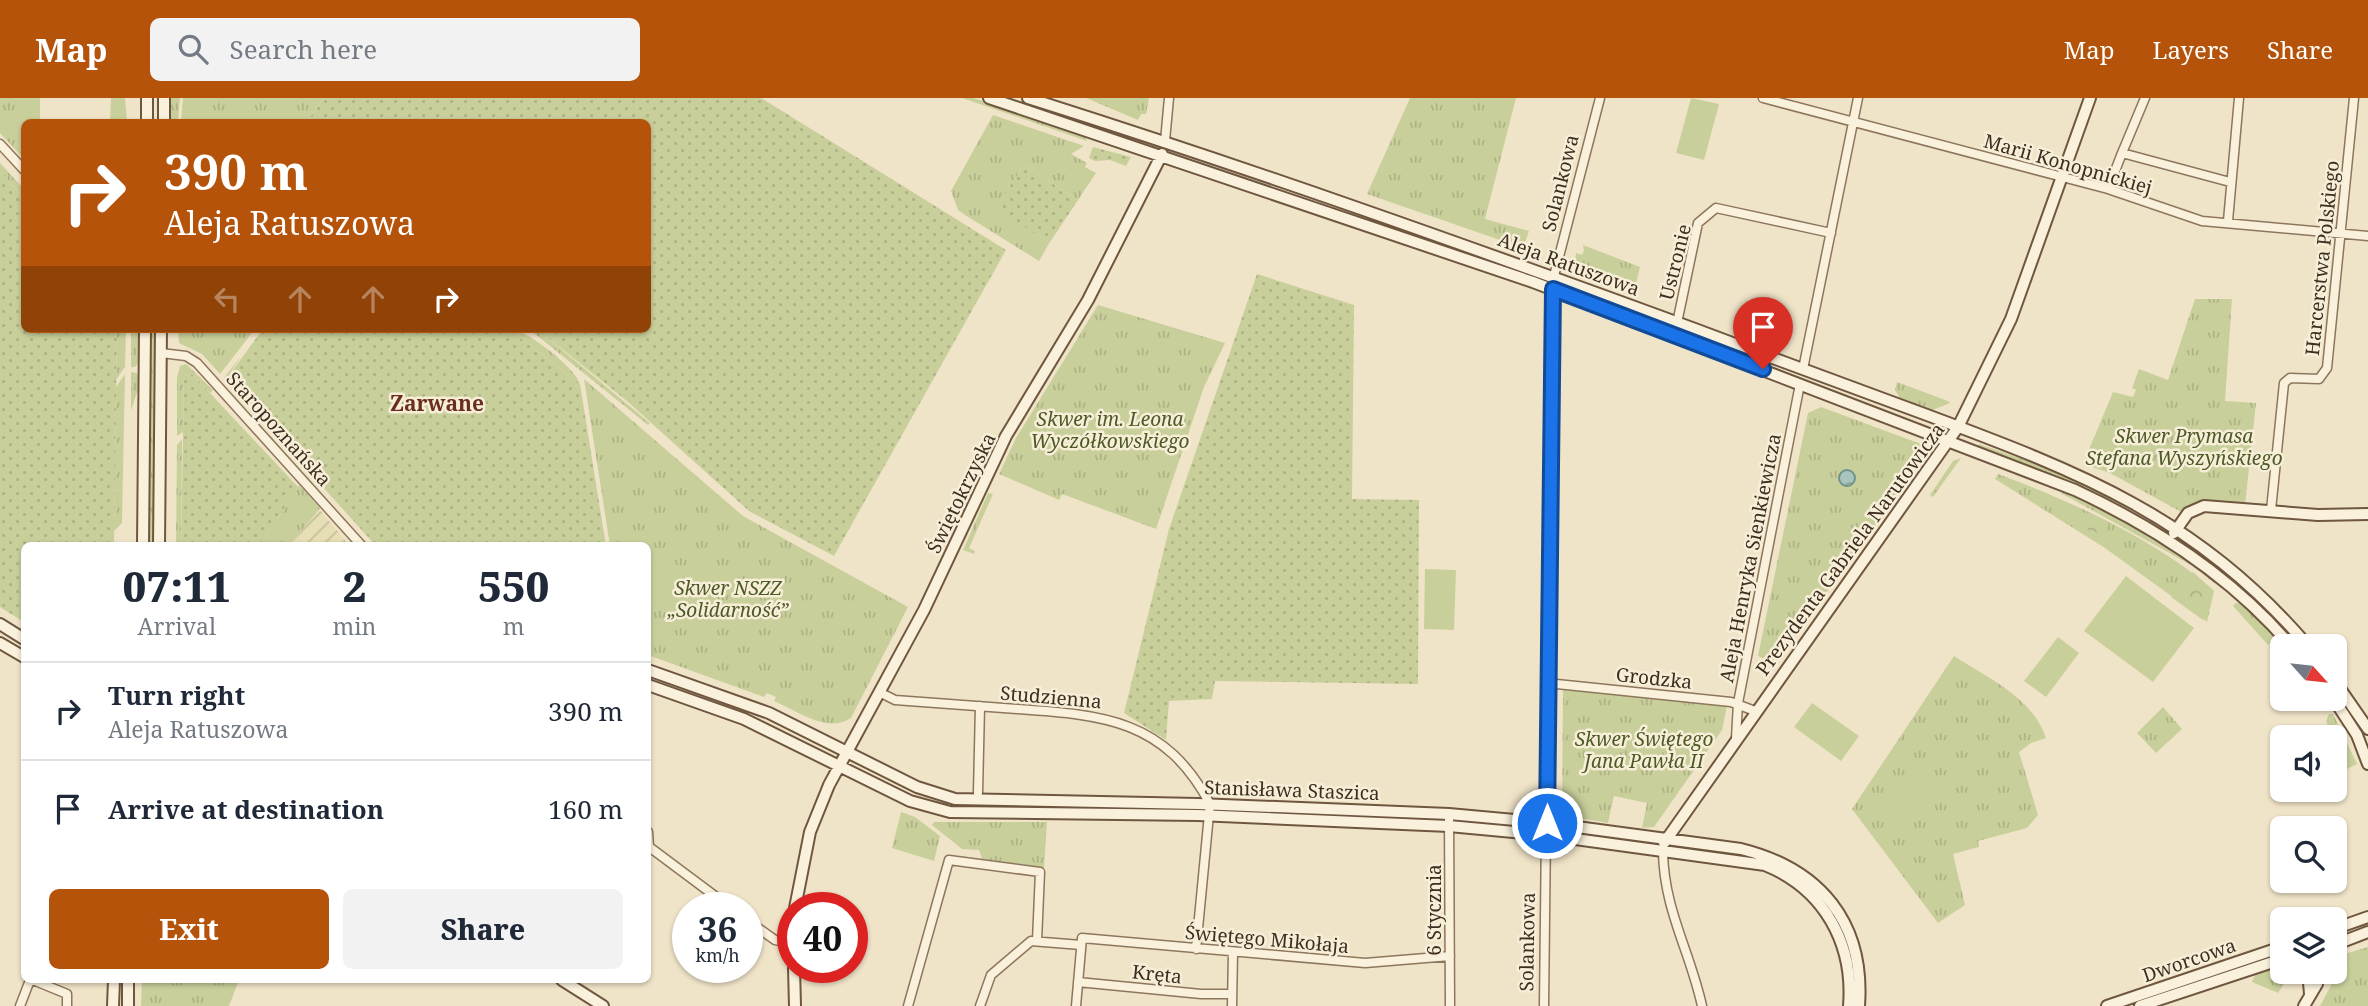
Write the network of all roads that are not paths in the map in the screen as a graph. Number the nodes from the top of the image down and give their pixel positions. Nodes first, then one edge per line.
1 (147, 98) edge
2 (164, 98) edge
3 (989, 98) edge
4 (1028, 98) edge
5 (1169, 98) edge
6 (1600, 98) edge
7 (1763, 98) edge
8 (1858, 98) edge
9 (2090, 98) edge
10 (2145, 98) edge
11 (2239, 98) edge
12 (2354, 98) edge
13 (147, 119) edge
14 (163, 119) edge
15 (1853, 121) junction
16 (1165, 141) junction
17 (0, 144) edge
18 (2122, 153) junction
19 (1161, 158) junction
20 (21, 167) edge
21 (2062, 176) junction
22 (2230, 182) junction
23 (1290, 186) junction
24 (2108, 189) junction
25 (1287, 197) junction
26 (2228, 221) junction
27 (1831, 233) junction
28 (2342, 235) junction
29 (2368, 236) edge
30 (1554, 276) junction
31 (1553, 289) junction
32 (1677, 323) junction
33 (145, 333) edge
34 (161, 333) edge
35 (161, 353) junction
36 (1803, 369) junction
37 (1801, 384) junction
38 (1958, 427) junction
39 (1947, 441) junction
40 (2271, 510) junction
41 (2368, 514) edge
42 (2178, 529) junction
43 (2169, 541) junction
44 (143, 542) edge
45 (159, 542) edge
46 (358, 542) edge
47 (2242, 587) junction
48 (0, 624) edge
49 (2281, 634) edge
50 (2295, 634) edge
51 (21, 637) edge
52 (0, 643) edge
53 (21, 655) edge
54 (651, 671) edge
55 (1547, 683) junction
56 (651, 686) edge
57 (879, 692) junction
58 (2347, 699) edge
59 (1738, 703) junction
60 (980, 706) junction
61 (1755, 711) junction
62 (2341, 711) edge
63 (2368, 729) edge
64 (1736, 738) junction
65 (846, 751) junction
66 (2368, 764) edge
67 (839, 765) junction
68 (978, 793) dead end
69 (1209, 810) junction
70 (1449, 820) junction
71 (1547, 829) junction
72 (1664, 839) junction
73 (651, 849) edge
74 (1663, 852) junction
75 (709, 892) edge
76 (798, 892) edge
77 (2368, 917) edge
78 (2347, 924) edge
79 (2368, 932) edge
80 (2347, 940) edge
81 (1082, 941) junction
82 (1037, 942) junction
83 (1196, 949) junction
84 (2270, 951) edge
85 (1233, 953) junction
86 (1450, 956) junction
87 (2270, 963) edge
88 (1078, 982) junction
89 (31, 983) edge
90 (40, 983) edge
91 (114, 983) edge
92 (128, 983) edge
93 (567, 983) edge
94 (794, 983) edge
95 (2309, 984) edge
96 (2317, 984) edge
97 (1233, 994) junction
98 (2310, 994) junction
99 (20, 1006) edge
100 (67, 1006) edge
101 (113, 1006) edge
102 (128, 1006) edge
103 (603, 1006) edge
104 (795, 1006) edge
105 (908, 1006) edge
106 (980, 1006) edge
107 (1076, 1006) edge
108 (1232, 1006) edge
109 (1450, 1006) edge
110 (1544, 1006) edge
111 (1702, 1006) edge
112 (1849, 1006) edge
113 (1859, 1006) edge
114 (2107, 1006) edge
115 (2140, 1006) edge
116 (2304, 1006) edge

1 - 13 street
2 - 14 street
3 - 19 street, Aleja Ratuszowa
4 - 16 street, Aleja Ratuszowa
5 - 16 street, Świętokrzyska
6 - 30 street, Solankowa
7 - 15 street, Marii Konopnickiej
8 - 15 street
9 - 21 street, Prezydenta Gabriela Narutowicza
10 - 18 street
11 - 22 street
12 - 28 street, Harcerstwa Polskiego
15 - 21 street, Marii Konopnickiej
15 - 27 street
16 - 19 street, Świętokrzyska
16 - 23 street, Aleja Ratuszowa
17 - 20 street
18 - 22 street
18 - 24 street
19 - 25 street, Aleja Ratuszowa
19 - 57 street, Świętokrzyska
21 - 24 street, Marii Konopnickiej
21 - 38 street, Prezydenta Gabriela Narutowicza
22 - 26 street
23 - 25 street
23 - 30 street, Aleja Ratuszowa
24 - 26 street, Marii Konopnickiej
25 - 31 street, Aleja Ratuszowa
26 - 28 street, Marii Konopnickiej
27 - 32 street, Ustronie
27 - 36 street
28 - 29 street, Marii Konopnickiej
28 - 40 street, Harcerstwa Polskiego
30 - 32 street, Aleja Ratuszowa
31 - 37 street, Aleja Ratuszowa
31 - 55 street, Solankowa
32 - 36 street, Aleja Ratuszowa
33 - 44 street
34 - 35 street
35 - 45 street
35 - 46 street, Staropoznańska
36 - 38 street, Aleja Ratuszowa
37 - 39 street, Aleja Ratuszowa
37 - 59 street, Aleja Henryka Sienkiewicza
38 - 39 street, Prezydenta Gabriela Narutowicza
38 - 42 street, Aleja Ratuszowa
39 - 43 street, Aleja Ratuszowa
39 - 61 street, Prezydenta Gabriela Narutowicza
40 - 41 street
40 - 42 street
42 - 43 street
42 - 47 street, Aleja Ratuszowa
43 - 47 street, Aleja Ratuszowa
47 - 49 street
47 - 50 street
48 - 51 street
52 - 53 street
54 - 65 street, Stanisława Staszica
55 - 59 street, Grodzka
55 - 71 street, Solankowa
56 - 67 street, Stanisława Staszica
57 - 60 street, Studzienna
57 - 65 street, Świętokrzyska
58 - 63 street
59 - 61 street, Grodzka
59 - 64 street, Aleja Henryka Sienkiewicza
60 - 68 street
60 - 69 street, Studzienna
61 - 64 street, Prezydenta Gabriela Narutowicza
62 - 66 street
64 - 72 street, Prezydenta Gabriela Narutowicza
65 - 67 street, Świętokrzyska
65 - 69 street, Stanisława Staszica
67 - 69 street, Stanisława Staszica
67 - 76 street, Świętokrzyska
69 - 70 street, Stanisława Staszica
69 - 83 street
70 - 71 street, Stanisława Staszica
70 - 86 street, 6 Stycznia
71 - 72 street, Stanisława Staszica
71 - 74 street, Stanisława Staszica
71 - 110 street, Solankowa
72 - 74 street
72 - 113 street, Stanisława Staszica
73 - 75 street
74 - 111 street
74 - 112 street, Stanisława Staszica
77 - 78 street
79 - 80 street
81 - 82 street, Świętego Mikołaja
81 - 83 street, Świętego Mikołaja
81 - 88 street
82 - 105 street
82 - 106 street
83 - 85 street, Świętego Mikołaja
84 - 114 street, Dworcowa
85 - 86 street, Świętego Mikołaja
85 - 97 street
86 - 109 street, 6 Stycznia
87 - 115 street, Dworcowa
88 - 97 street, Kręta
88 - 107 street
89 - 99 street
90 - 100 street
91 - 101 street
92 - 102 street
93 - 103 street
94 - 104 street
95 - 98 street
96 - 98 street
97 - 108 street
98 - 116 street

